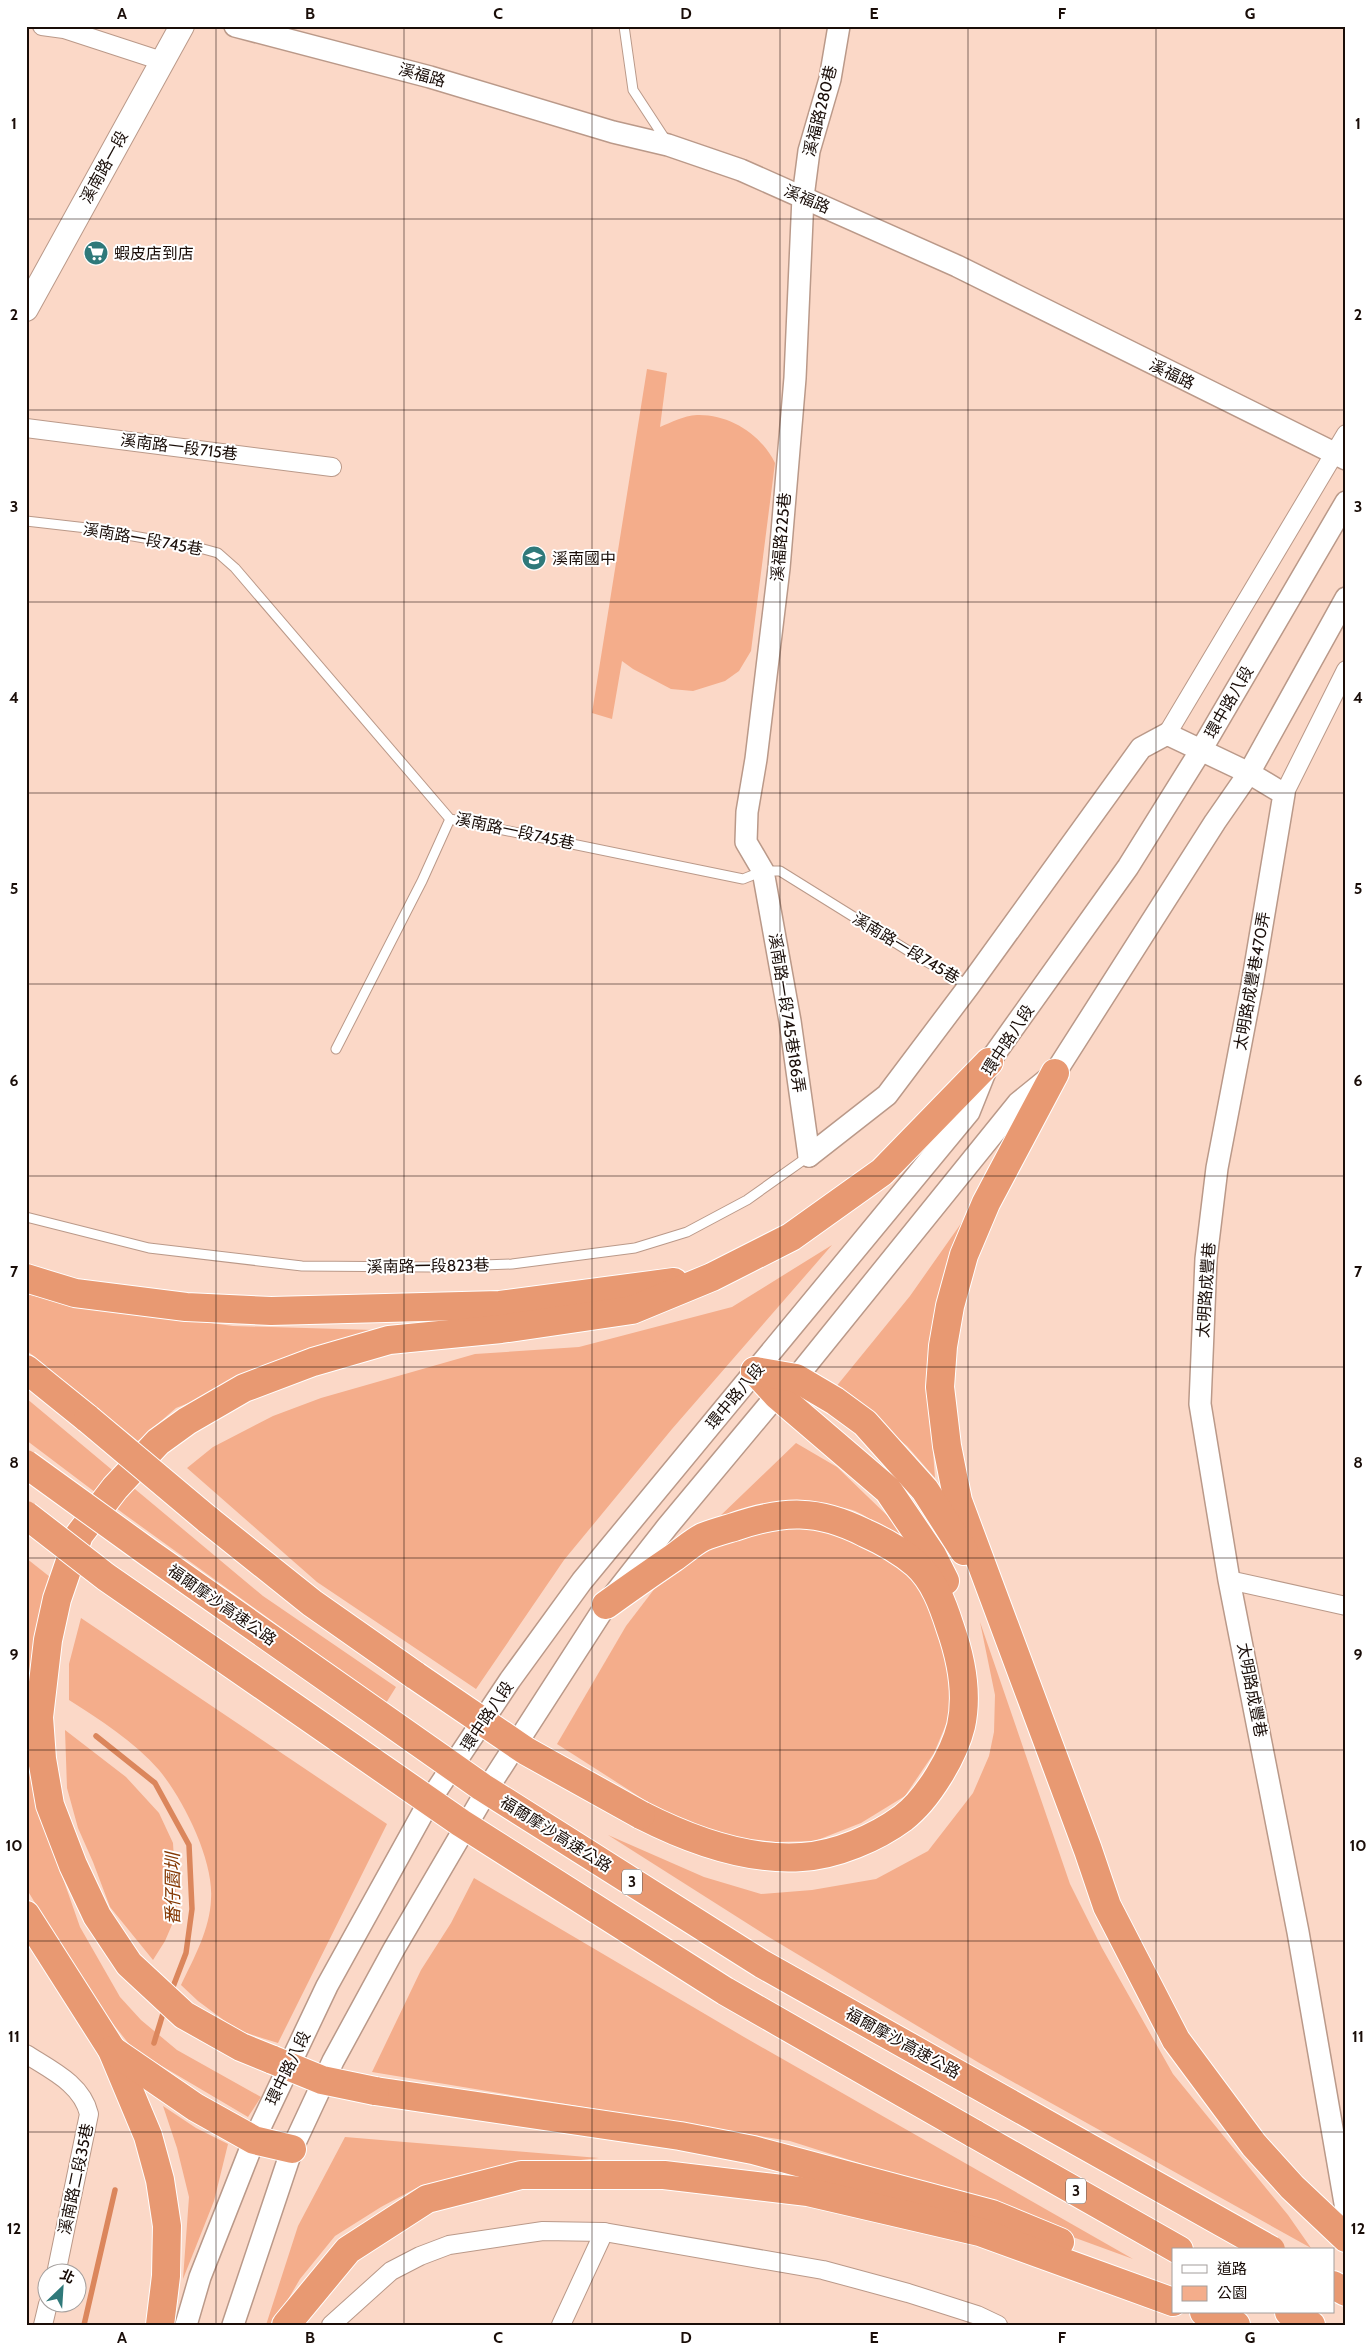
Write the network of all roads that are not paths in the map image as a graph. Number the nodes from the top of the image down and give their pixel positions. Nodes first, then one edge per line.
1 (42, 26) edge
2 (182, 26) edge
3 (235, 26) edge
4 (624, 26) edge
5 (839, 26) edge
6 (162, 61) junction
7 (668, 145) junction
8 (803, 197) junction
9 (26, 309) edge
10 (26, 428) edge
11 (1346, 434) edge
12 (1340, 456) edge
13 (332, 467) dead end
14 (1346, 502) edge
15 (26, 521) edge
16 (1346, 598) edge
17 (1346, 670) edge
18 (1167, 734) junction
19 (1201, 750) junction
20 (1249, 773) junction
21 (1284, 794) junction
22 (450, 819) junction
23 (762, 871) junction
24 (970, 986) junction
25 (336, 1049) dead end
26 (989, 1062) junction
27 (1055, 1073) junction
28 (809, 1156) junction
29 (1217, 1168) joint
30 (26, 1217) edge
31 (712, 1277) junction
32 (26, 1278) edge
33 (26, 1369) edge
34 (755, 1371) junction
35 (787, 1387) junction
36 (26, 1464) edge
37 (26, 1515) edge
38 (1229, 1580) junction
39 (606, 1605) junction
40 (997, 1606) junction
41 (1346, 1606) edge
42 (964, 1693) junction
43 (26, 1915) edge
44 (112, 2050) junction
45 (26, 2054) edge
46 (254, 2140) junction
47 (292, 2149) junction
48 (1339, 2152) edge
49 (1346, 2209) edge
50 (604, 2232) junction
51 (1346, 2238) edge
52 (1175, 2248) edge
53 (1266, 2248) edge
54 (58, 2264) edge
55 (1334, 2286) edge
56 (1346, 2292) edge
57 (1172, 2295) edge
58 (1172, 2302) edge
59 (1292, 2314) edge
60 (160, 2325) edge
61 (186, 2325) edge
62 (233, 2325) edge
63 (286, 2325) edge
64 (331, 2325) edge
65 (561, 2325) edge
66 (998, 2325) edge
67 (1311, 2325) edge

1 - 6 street
2 - 6 main road, 溪南路一段
3 - 7 street, 溪福路
4 - 7 lane
5 - 8 street, 溪福路280巷
6 - 9 main road, 溪南路一段
7 - 8 street, 溪福路
8 - 12 street, 溪福路
8 - 23 street, 溪福路225巷
10 - 13 street, 溪南路一段715巷
11 - 12 street
12 - 18 street
14 - 19 street, 環中路八段
15 - 22 lane, 溪南路一段745巷
16 - 20 street, 環中路八段
17 - 21 street
18 - 19 street
18 - 24 street
19 - 20 street
19 - 26 street, 環中路八段
20 - 21 street
20 - 27 street, 環中路八段
21 - 29 street, 太明路成豐巷470弄
22 - 23 lane, 溪南路一段745巷
22 - 25 lane
23 - 24 lane, 溪南路一段745巷
23 - 28 street, 溪南路一段745巷186弄
24 - 28 street
26 - 31 highway
26 - 34 street, 環中路八段
27 - 35 street, 環中路八段
27 - 40 highway
28 - 30 lane, 溪南路一段823巷
29 - 38 street, 太明路成豐巷
31 - 32 highway
31 - 57 highway, bridge
33 - 42 highway, bridge
34 - 35 highway
34 - 46 street, 環中路八段
35 - 39 street, 環中路八段
35 - 40 highway
35 - 42 highway
36 - 53 highway, 福爾摩沙高速公路 / 3, bridge
37 - 52 highway, 3, bridge
38 - 41 street
38 - 48 street, 太明路成豐巷
39 - 42 highway
39 - 47 street, 環中路八段
40 - 51 highway
43 - 44 highway
44 - 46 highway
44 - 60 highway
45 - 54 street, 溪南路二段35巷
46 - 47 highway
46 - 61 street, 環中路八段
47 - 62 street, 環中路八段
48 - 49 street, 太明路成豐巷
50 - 64 street
50 - 65 street
50 - 66 street
55 - 56 highway
58 - 63 highway
59 - 67 highway

